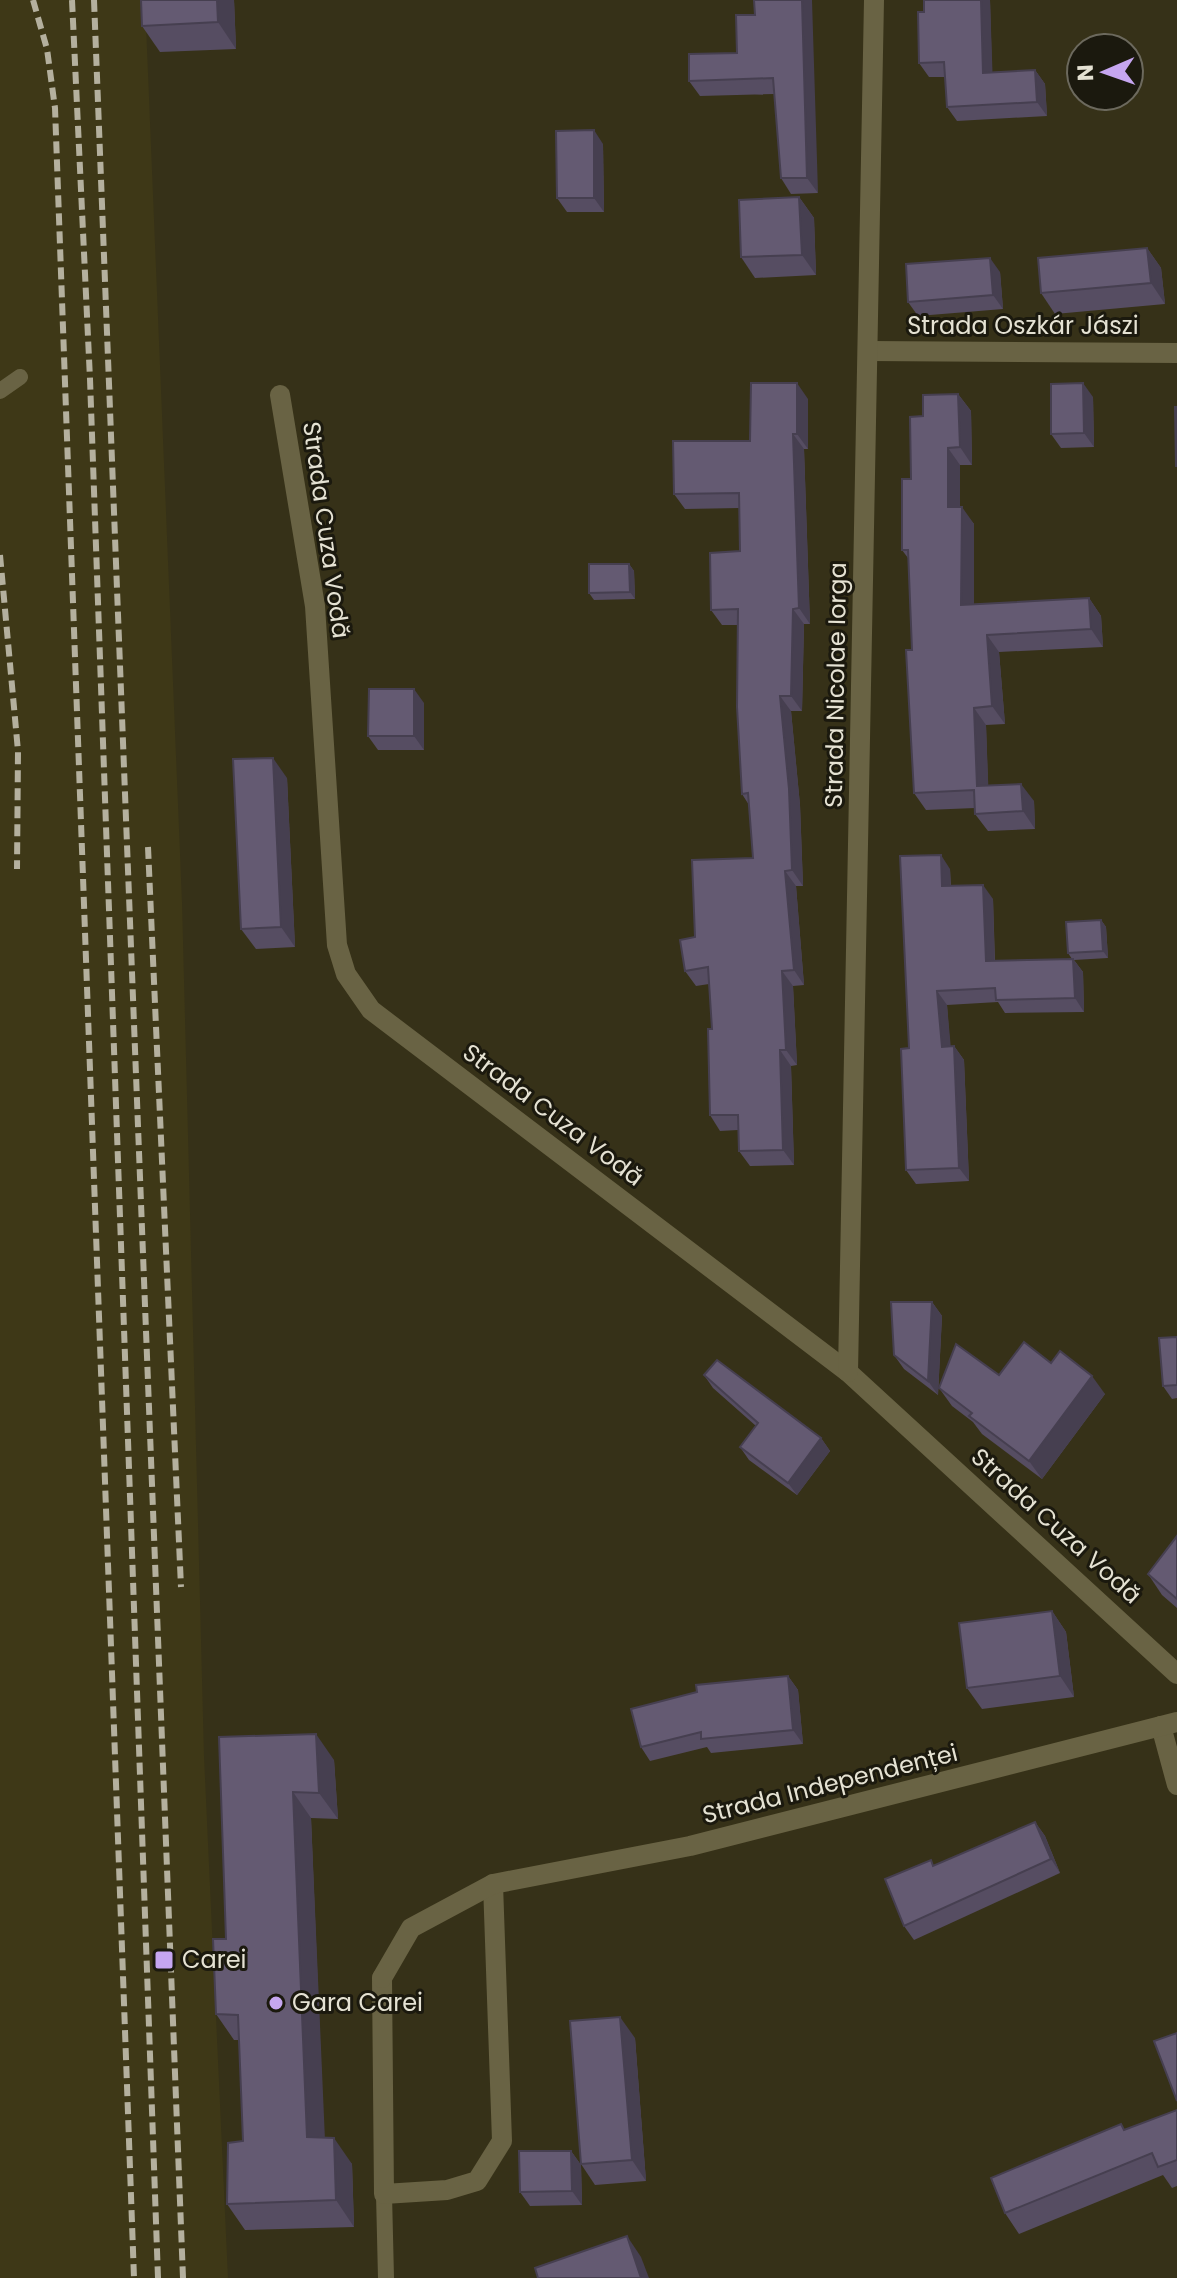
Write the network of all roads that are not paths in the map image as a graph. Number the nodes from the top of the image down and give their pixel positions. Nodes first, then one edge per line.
1 (874, 0) edge
2 (869, 351) junction
3 (1177, 353) edge
4 (20, 377) dead end
5 (0, 391) edge
6 (280, 395) dead end
7 (848, 1372) junction
8 (1177, 1674) edge
9 (1169, 1724) edge
10 (1177, 1785) edge
11 (493, 1884) junction
12 (384, 2194) junction
13 (386, 2278) edge

1 - 2 street, Strada Nicolae Iorga
2 - 3 street, Strada Oszkár Jászi
2 - 7 street, Strada Nicolae Iorga
4 - 5 lane
6 - 7 street, Strada Cuza Vodă
7 - 8 street, Strada Cuza Vodă
9 - 10 street
9 - 11 street, Strada Independenței
11 - 12 street, Strada Independenței
11 - 12 street
12 - 13 lane, Strada Independenței

